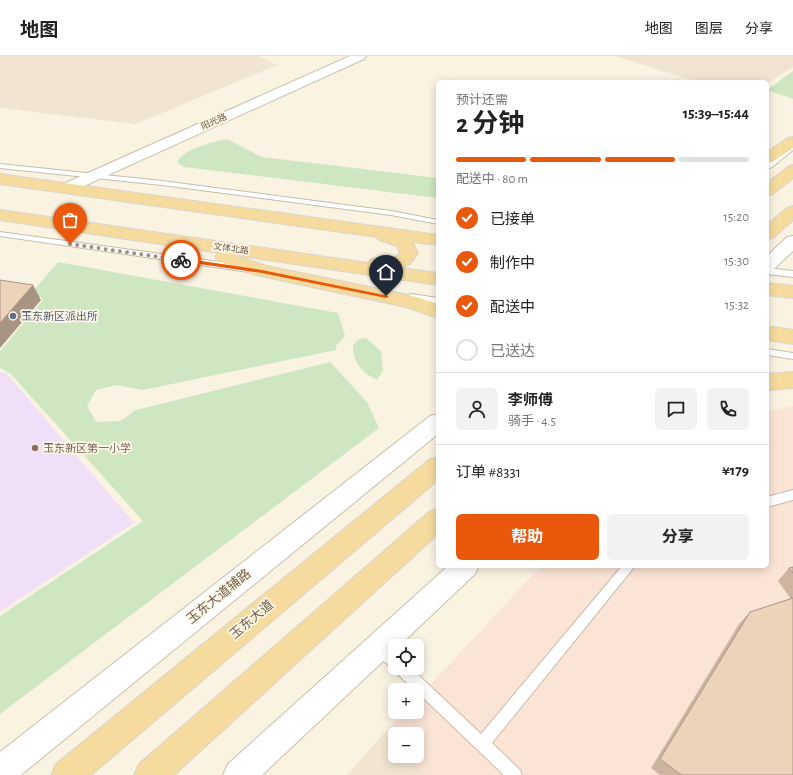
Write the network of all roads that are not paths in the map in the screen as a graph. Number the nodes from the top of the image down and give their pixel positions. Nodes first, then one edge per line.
1 (360, 56) edge
2 (793, 142) edge
3 (769, 159) edge
4 (769, 162) edge
5 (0, 166) edge
6 (793, 170) edge
7 (94, 176) junction
8 (0, 179) edge
9 (67, 188) junction
10 (769, 189) edge
11 (793, 211) edge
12 (0, 215) edge
13 (436, 222) edge
14 (361, 229) junction
15 (436, 232) edge
16 (769, 232) edge
17 (0, 234) edge
18 (436, 240) edge
19 (793, 241) edge
20 (183, 242) junction
21 (769, 264) edge
22 (262, 271) junction
23 (769, 271) edge
24 (793, 274) edge
25 (436, 279) edge
26 (769, 289) edge
27 (793, 292) edge
28 (436, 302) edge
29 (436, 311) edge
30 (769, 333) edge
31 (793, 337) edge
32 (769, 352) edge
33 (793, 356) edge
34 (793, 380) edge
35 (769, 382) edge
36 (436, 424) edge
37 (436, 468) edge
38 (793, 495) edge
39 (769, 501) edge
40 (436, 521) edge
41 (464, 568) edge
42 (627, 568) edge
43 (387, 654) edge
44 (408, 675) edge
45 (482, 744) junction
46 (0, 772) edge
47 (67, 775) edge
48 (150, 775) edge
49 (239, 775) edge
50 (515, 775) edge

1 - 7 street, 阳光路
2 - 3 main road
2 - 4 street
5 - 7 lane
6 - 10 main road
7 - 9 street, 阳光路
7 - 13 lane
8 - 9 main road
9 - 14 main road
11 - 16 main road
12 - 20 main road, 文体北路
14 - 15 main road
14 - 18 main road
14 - 20 main road
17 - 22 lane
19 - 21 street
20 - 22 main road
20 - 25 main road, 文体北路
22 - 28 lane
22 - 29 main road
23 - 24 lane
26 - 27 main road
30 - 31 main road
32 - 33 lane
34 - 35 main road
36 - 46 street, 玉东大道辅路
37 - 47 main road, 玉东大道
38 - 39 lane
40 - 48 main road
41 - 43 street
42 - 45 lane
43 - 49 street
44 - 45 lane
45 - 50 lane

